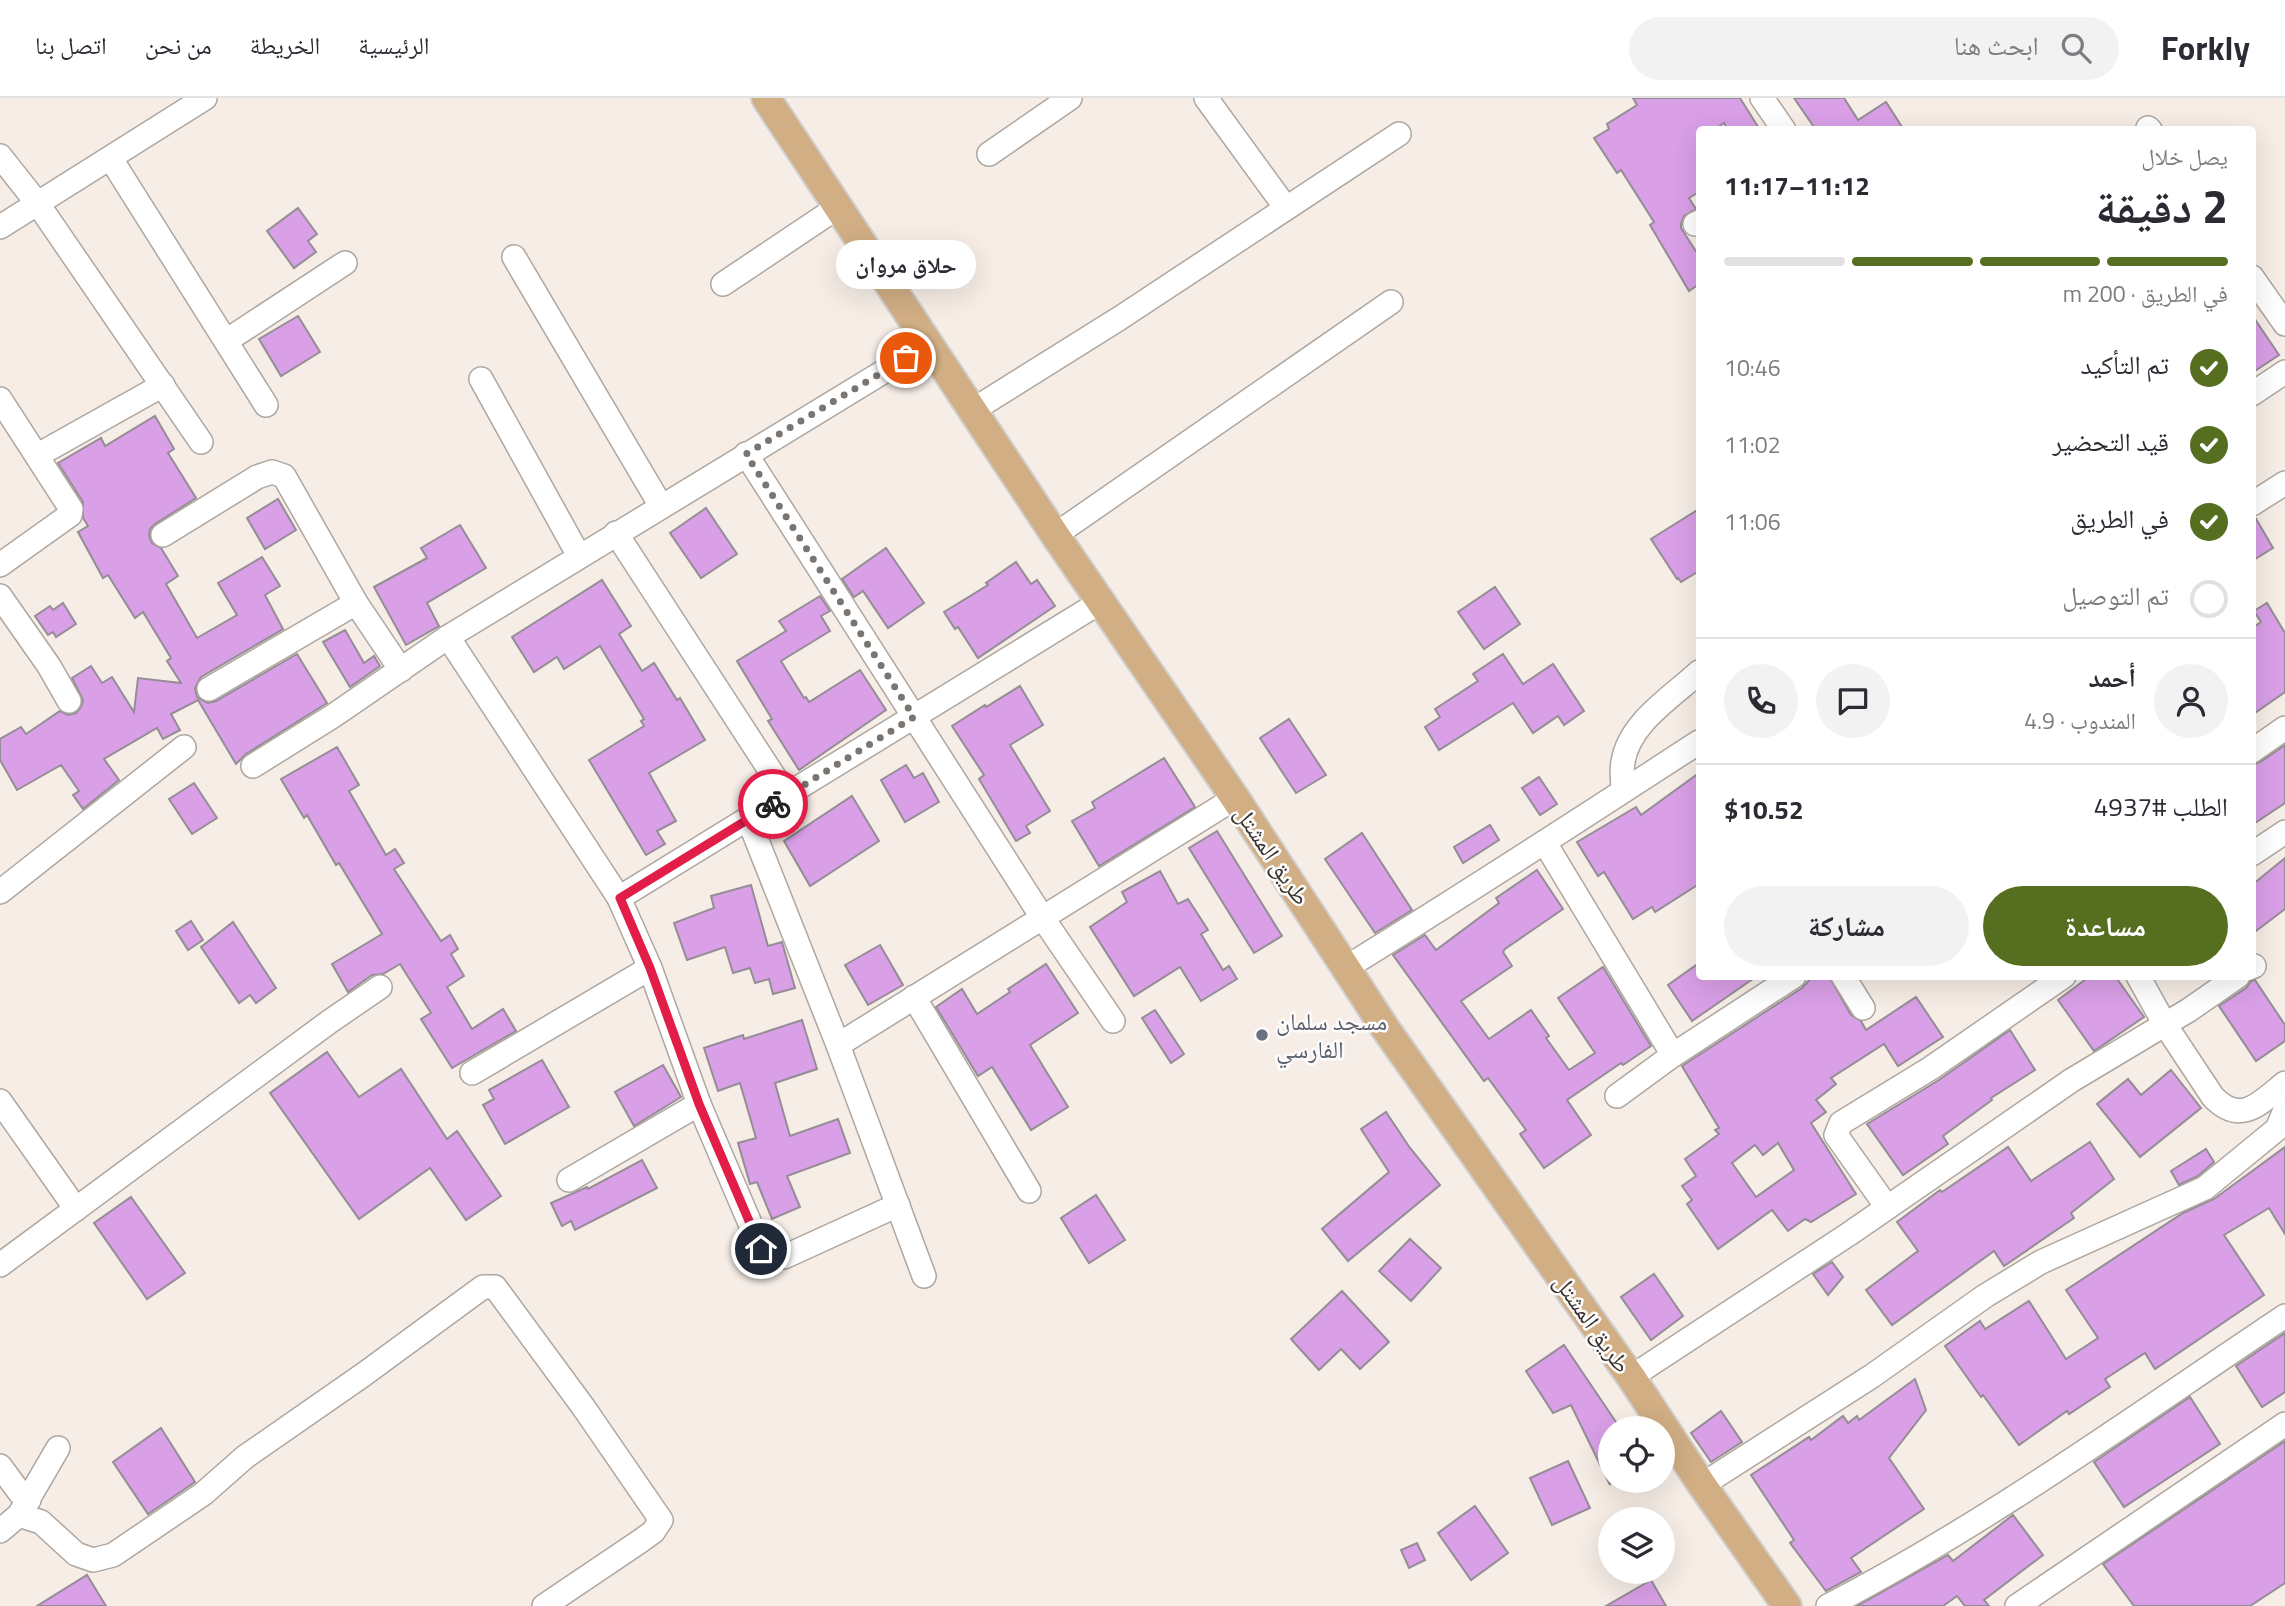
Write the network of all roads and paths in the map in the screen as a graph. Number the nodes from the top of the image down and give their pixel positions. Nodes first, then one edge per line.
1 (205, 98) edge
2 (766, 98) edge
3 (1070, 98) edge
4 (1206, 98) edge
5 (1762, 98) edge
6 (1781, 126) edge
7 (1399, 134) dead end
8 (989, 155) dead end
9 (0, 156) edge
10 (111, 159) junction
11 (38, 204) junction
12 (838, 207) junction
13 (1286, 208) junction
14 (0, 227) edge
15 (514, 257) dead end
16 (345, 263) dead end
17 (2256, 283) edge
18 (723, 285) dead end
19 (1391, 302) dead end
20 (2285, 324) edge
21 (226, 341) junction
22 (929, 344) junction
23 (2285, 372) edge
24 (481, 379) dead end
25 (163, 384) junction
26 (2256, 391) edge
27 (0, 399) edge
28 (266, 405) dead end
29 (973, 410) junction
30 (201, 442) dead end
31 (746, 454) junction
32 (38, 455) junction
33 (2285, 483) edge
34 (2256, 501) edge
35 (661, 506) junction
36 (616, 533) junction
37 (1055, 535) junction
38 (163, 536) dead end
39 (579, 556) junction
40 (0, 565) edge
41 (0, 596) edge
42 (1102, 601) junction
43 (356, 603) junction
44 (448, 636) junction
45 (401, 670) junction
46 (1696, 675) edge
47 (209, 689) dead end
48 (69, 701) dead end
49 (914, 717) junction
50 (2285, 728) edge
51 (184, 747) dead end
52 (1696, 747) edge
53 (2256, 748) edge
54 (253, 766) dead end
55 (1623, 790) junction
56 (786, 795) junction
57 (1235, 798) junction
58 (748, 818) junction
59 (2285, 832) edge
60 (1545, 843) junction
61 (2256, 851) edge
62 (0, 892) edge
63 (620, 898) junction
64 (1042, 917) junction
65 (1347, 967) junction
66 (650, 968) junction
67 (1788, 980) edge
68 (1846, 980) edge
69 (2058, 980) edge
70 (2140, 980) edge
71 (2233, 980) edge
72 (380, 987) dead end
73 (914, 997) junction
74 (1863, 1008) dead end
75 (1113, 1021) dead end
76 (2164, 1023) junction
77 (838, 1045) junction
78 (1672, 1055) junction
79 (472, 1073) dead end
80 (2285, 1083) edge
81 (1617, 1096) dead end
82 (0, 1101) edge
83 (699, 1104) junction
84 (2285, 1110) edge
85 (569, 1180) dead end
86 (1030, 1191) dead end
87 (898, 1206) junction
88 (1887, 1207) junction
89 (76, 1209) junction
90 (0, 1265) edge
91 (924, 1276) dead end
92 (2285, 1315) edge
93 (1631, 1377) junction
94 (2285, 1424) edge
95 (58, 1448) dead end
96 (0, 1466) edge
97 (1702, 1485) junction
98 (24, 1508) junction
99 (0, 1531) edge
100 (544, 1606) edge
101 (1787, 1606) edge
102 (1828, 1606) edge
103 (2017, 1606) edge

1 - 10 street
2 - 12 main road, طريق المشتل
3 - 8 street
4 - 13 street
5 - 6 street
7 - 13 street
9 - 11 street
10 - 11 street
10 - 21 street
11 - 14 street
11 - 25 street
12 - 18 street
12 - 22 main road, طريق المشتل
13 - 29 street
15 - 35 street
16 - 21 street
17 - 20 street
19 - 37 street
21 - 28 street
22 - 29 main road, طريق المشتل
22 - 31 street
23 - 26 street
24 - 39 street
25 - 30 street
25 - 32 street
27 - 32 street
29 - 37 main road, طريق المشتل
31 - 35 street
31 - 49 street
32 - 40 street
33 - 34 street
35 - 36 street
36 - 39 street
36 - 56 street
37 - 42 main road, طريق المشتل
38 - 43 street
39 - 44 street
41 - 48 street
42 - 49 street
42 - 57 main road, طريق المشتل
43 - 45 street
43 - 47 street
44 - 45 street
44 - 63 street
45 - 54 street
46 - 55 street
49 - 56 street
49 - 64 street
50 - 53 street
51 - 62 street
52 - 55 street
55 - 60 street
56 - 58 street
57 - 64 street
57 - 65 main road, طريق المشتل
58 - 63 street
58 - 77 street
59 - 61 street
60 - 65 street
60 - 78 street
63 - 66 street
64 - 73 street
64 - 75 street
65 - 93 main road, طريق المشتل
66 - 79 street
66 - 83 street
67 - 78 street
68 - 74 street
69 - 88 street
70 - 76 street
71 - 76 street
72 - 89 street
73 - 77 street
73 - 86 street
76 - 80 street
76 - 88 street
77 - 87 street
78 - 81 street
82 - 89 street
83 - 85 street
83 - 87 street
84 - 97 street
87 - 91 street
88 - 93 street
89 - 90 street
92 - 102 street
93 - 97 main road, طريق المشتل
94 - 103 street
95 - 98 street
96 - 98 street
97 - 101 main road, طريق المشتل
98 - 99 street
98 - 100 street

